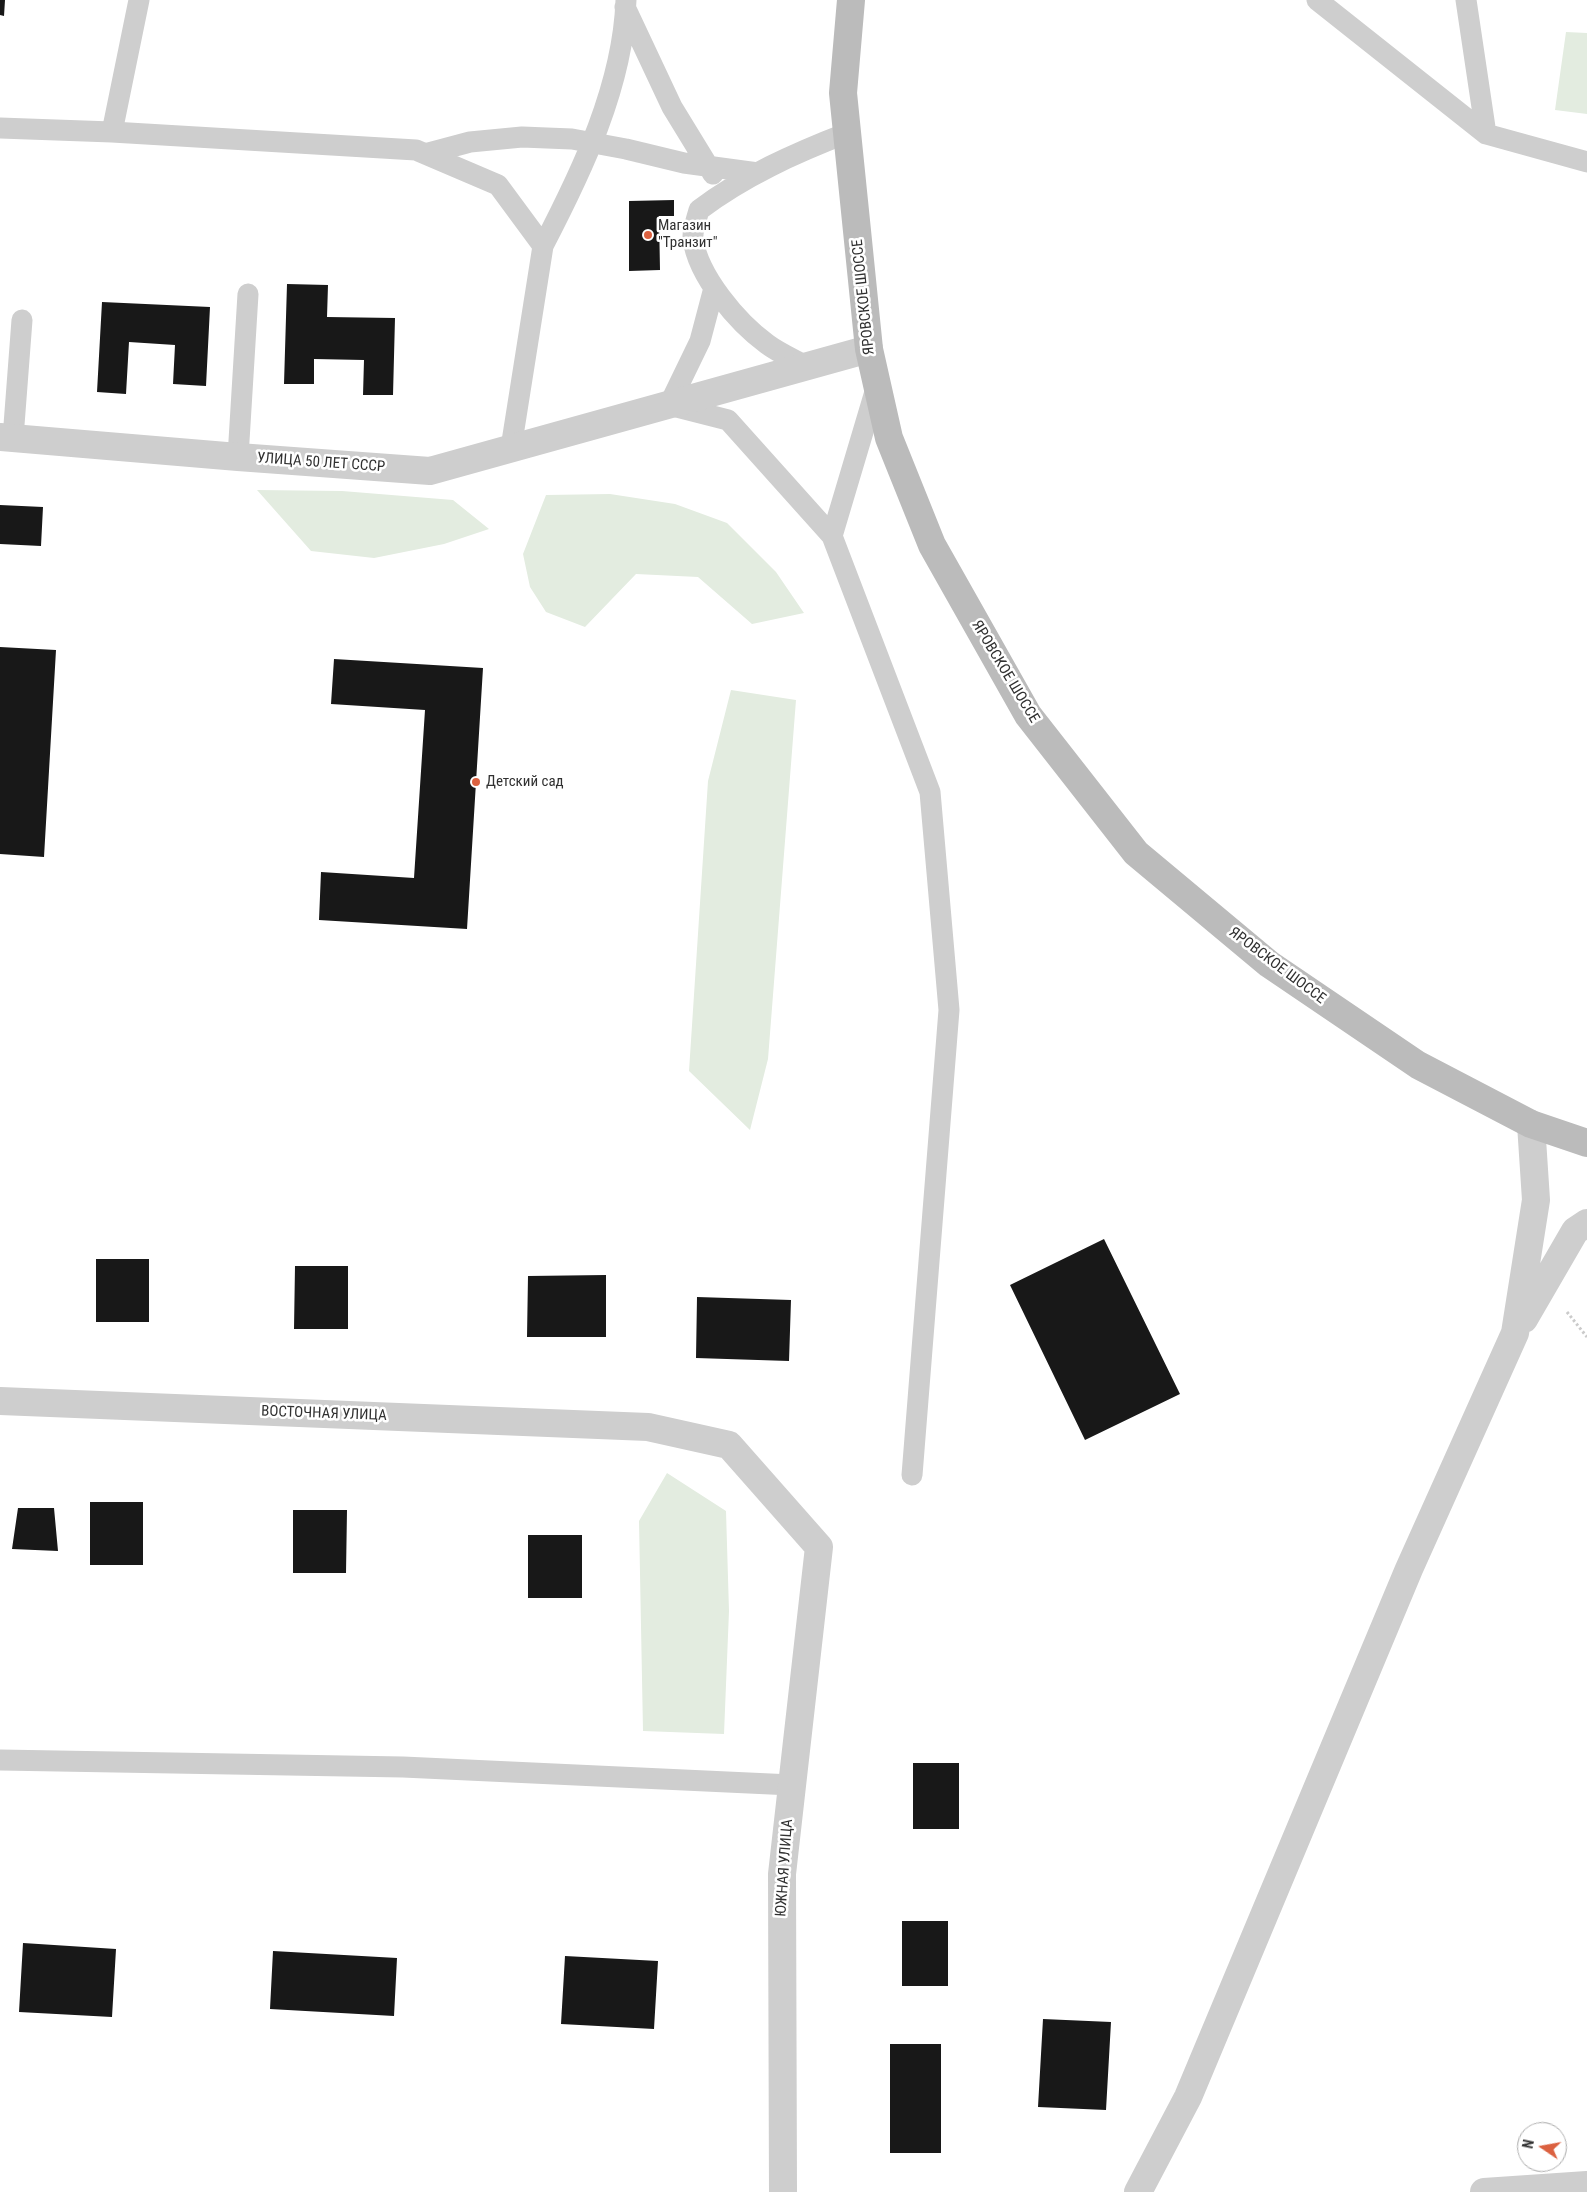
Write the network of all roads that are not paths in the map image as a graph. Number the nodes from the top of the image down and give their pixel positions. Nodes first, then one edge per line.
1 (139, 0) edge
2 (851, 0) edge
3 (1317, 0) edge
4 (1466, 0) edge
5 (624, 3) edge
6 (0, 128) edge
7 (112, 132) junction
8 (847, 133) junction
9 (1486, 134) junction
10 (592, 143) junction
11 (426, 154) junction
12 (1587, 162) edge
13 (708, 167) junction
14 (758, 174) junction
15 (724, 191) junction
16 (543, 246) junction
17 (714, 288) junction
18 (248, 294) dead end
19 (22, 320) dead end
20 (869, 349) junction
21 (806, 366) junction
22 (877, 385) junction
23 (670, 405) junction
24 (6, 438) edge
25 (511, 448) junction
26 (238, 458) junction
27 (832, 536) junction
28 (1531, 1124) junction
29 (1587, 1143) edge
30 (1587, 1223) edge
31 (1515, 1333) junction
32 (0, 1401) edge
33 (912, 1475) dead end
34 (820, 1547) joint
35 (0, 1760) edge
36 (792, 1785) junction
37 (1587, 2185) edge
38 (783, 2192) edge
39 (1138, 2192) edge
40 (1484, 2192) edge

1 - 7 lane
2 - 8 main road, ЯРОВСКОЕ ШОССЕ
3 - 9 lane
4 - 9 lane
5 - 10 lane
5 - 13 lane
6 - 7 lane
7 - 11 lane
8 - 14 lane
8 - 20 main road, ЯРОВСКОЕ ШОССЕ
9 - 12 lane
10 - 11 lane
10 - 13 lane
10 - 16 lane
11 - 16 lane
13 - 14 lane
13 - 15 lane
14 - 15 lane
15 - 17 lane
16 - 25 lane
17 - 21 lane
17 - 23 lane
18 - 26 lane
19 - 24 lane
20 - 21 street, УЛИЦА 50 ЛЕТ СССР
20 - 22 main road, ЯРОВСКОЕ ШОССЕ
21 - 23 street, УЛИЦА 50 ЛЕТ СССР
22 - 27 lane
22 - 28 main road, ЯРОВСКОЕ ШОССЕ
23 - 25 street, УЛИЦА 50 ЛЕТ СССР
23 - 27 lane
24 - 26 street, УЛИЦА 50 ЛЕТ СССР
25 - 26 street, УЛИЦА 50 ЛЕТ СССР
27 - 33 lane
28 - 29 main road, ЯРОВСКОЕ ШОССЕ
28 - 31 street
30 - 31 street
31 - 39 street
32 - 34 street, ВОСТОЧНАЯ УЛИЦА
34 - 36 street, ЮЖНАЯ УЛИЦА
35 - 36 lane
36 - 38 street, ЮЖНАЯ УЛИЦА
37 - 40 street

